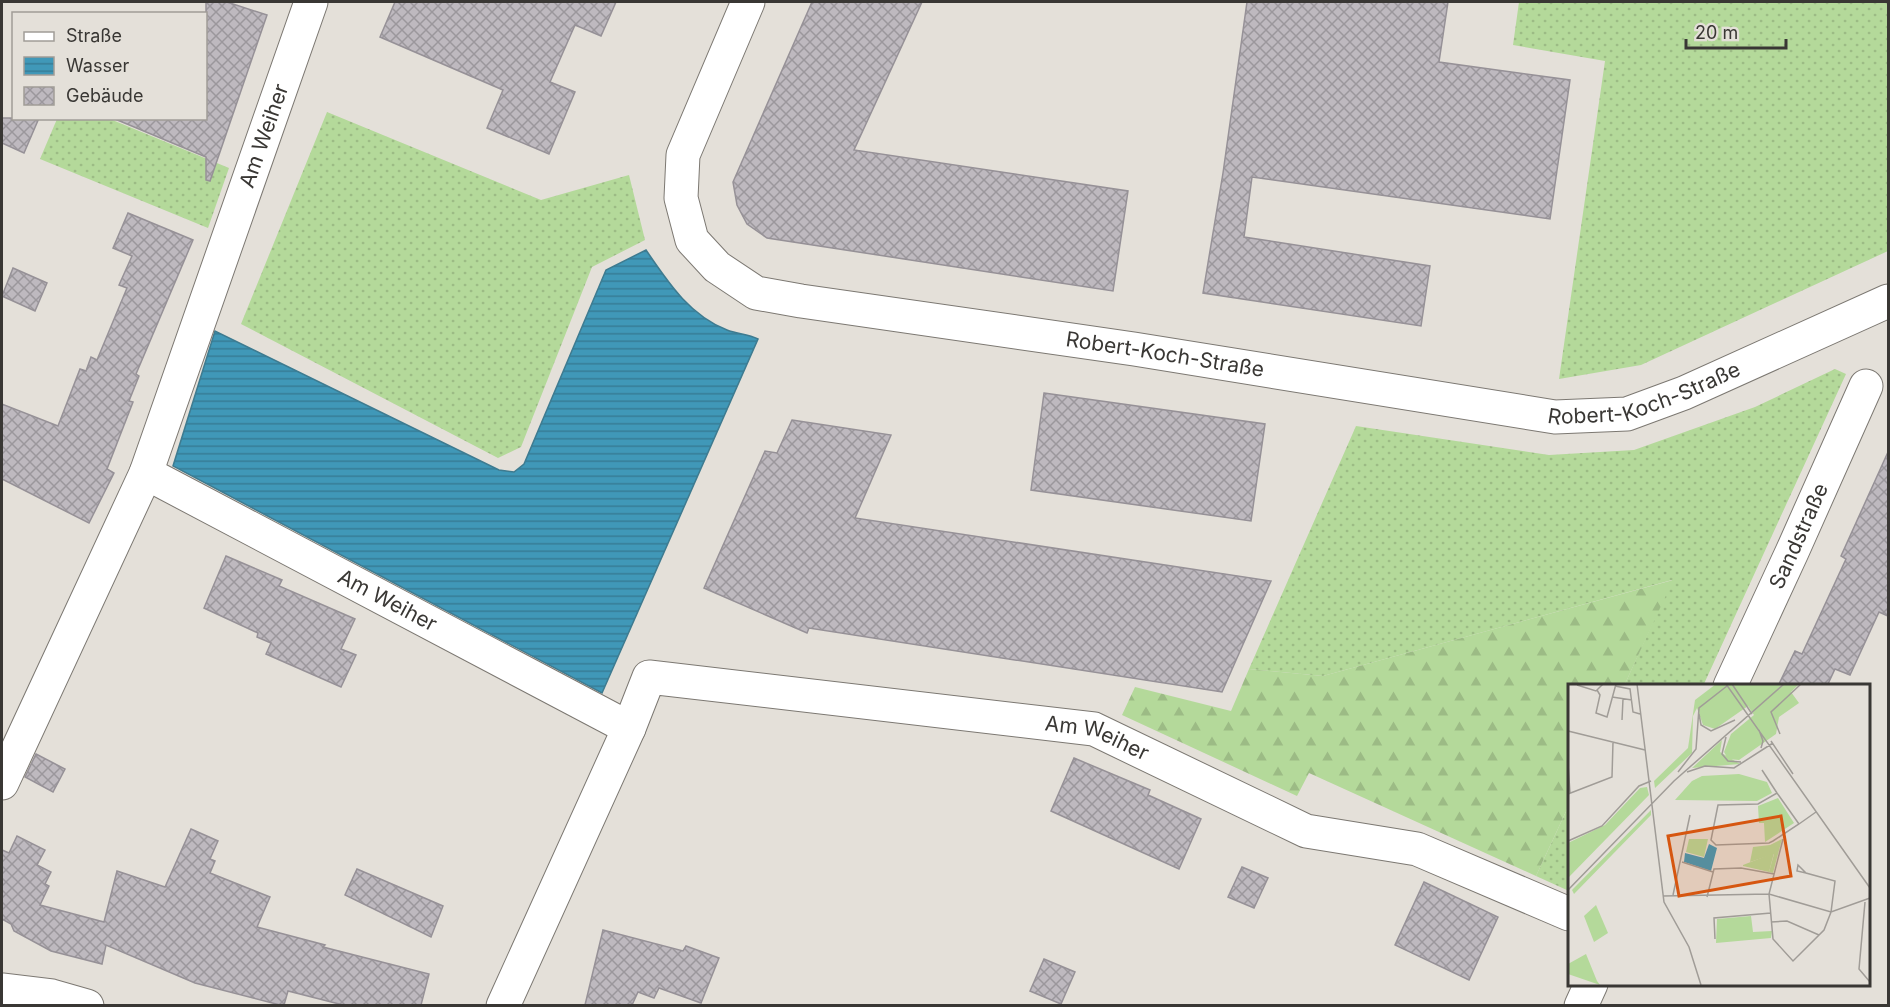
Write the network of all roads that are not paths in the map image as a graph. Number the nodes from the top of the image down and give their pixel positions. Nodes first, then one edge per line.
1 (311, 2) edge
2 (748, 2) edge
3 (1888, 301) edge
4 (1866, 386) dead end
5 (146, 473) junction
6 (1731, 684) edge
7 (628, 728) junction
8 (2, 783) edge
9 (1568, 914) edge
10 (1590, 986) edge
11 (2, 990) edge
12 (87, 1005) edge
13 (502, 1005) edge
14 (1581, 1005) edge

1 - 5 street, Am Weiher
2 - 3 street, Robert-Koch-Straße
4 - 6 street, Sandstraße
5 - 7 street, Am Weiher
5 - 8 street, Am Weiher
7 - 9 street, Am Weiher
7 - 13 street, Am Weiher
10 - 14 street
11 - 12 street

